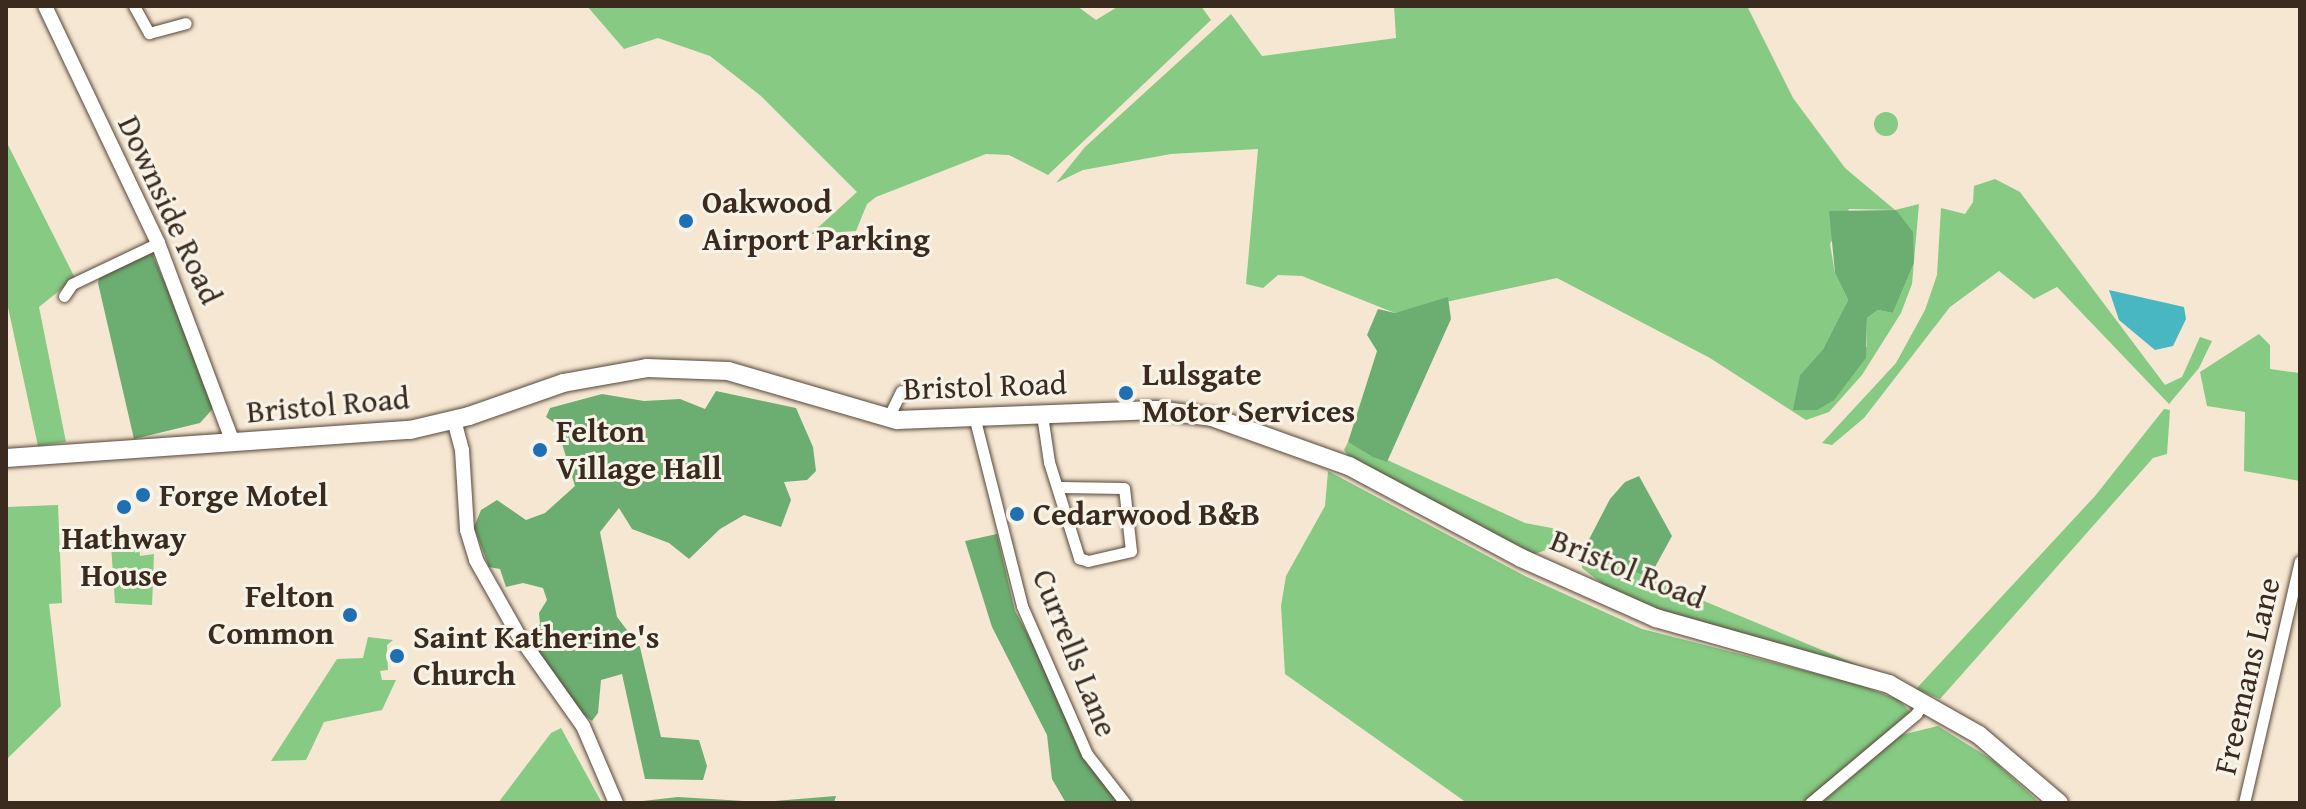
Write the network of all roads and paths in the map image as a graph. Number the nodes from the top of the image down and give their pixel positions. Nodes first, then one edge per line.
1 (45, 6) edge
2 (134, 6) edge
3 (186, 23) dead end
4 (158, 243) junction
5 (64, 296) dead end
6 (901, 391) dead end
7 (1042, 415) junction
8 (888, 418) junction
9 (454, 420) junction
10 (975, 420) junction
11 (233, 443) junction
12 (6, 458) edge
13 (1060, 487) junction
14 (2300, 561) edge
15 (1924, 701) junction
16 (616, 803) edge
17 (1125, 803) edge
18 (1810, 803) edge
19 (2059, 803) edge
20 (2244, 803) edge

1 - 4 street, Downside Road
2 - 3 street
4 - 5 street
4 - 11 street, Downside Road
6 - 8 street
7 - 10 highway, Bristol Road
7 - 13 street
7 - 15 highway, Bristol Road
8 - 9 highway, Bristol Road
8 - 10 highway, Bristol Road
9 - 11 highway, Bristol Road
9 - 16 street
10 - 17 street, Currells Lane
11 - 12 highway, Bristol Road
13 - 13 street
14 - 20 street, Freemans Lane
15 - 18 street
15 - 19 highway, Bristol Road

